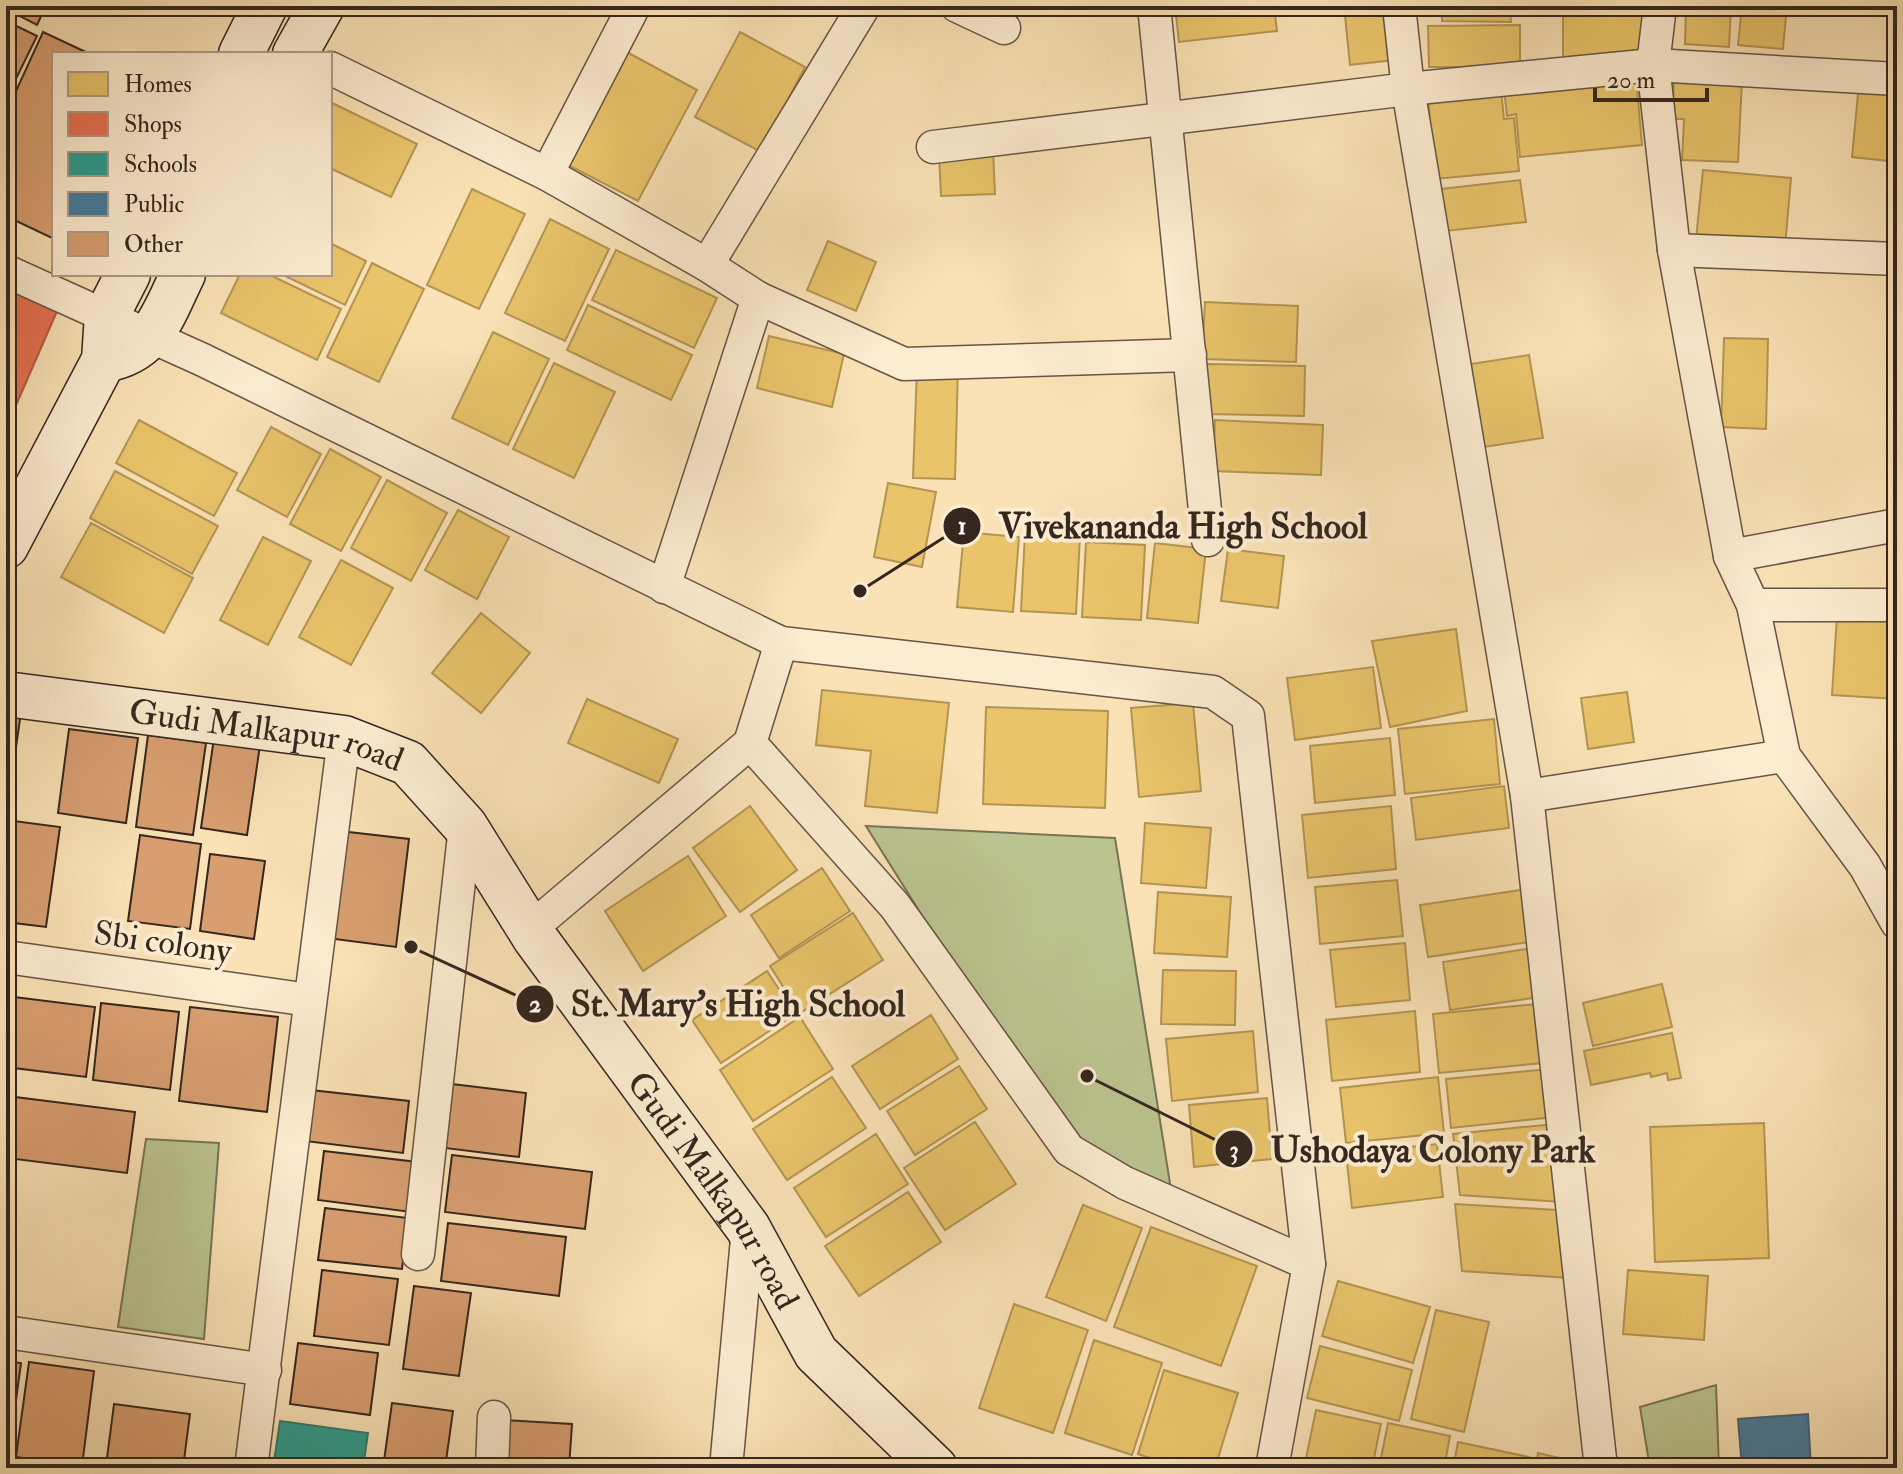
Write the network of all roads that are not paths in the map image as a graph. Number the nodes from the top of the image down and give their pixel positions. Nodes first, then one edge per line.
1 (265, 6) edge
2 (322, 6) edge
3 (634, 6) edge
4 (864, 6) edge
5 (957, 6) edge
6 (1154, 6) edge
7 (1399, 6) edge
8 (1660, 6) edge
9 (1004, 28) dead end
10 (242, 52) edge
11 (297, 52) edge
12 (1653, 65) junction
13 (332, 69) edge
14 (1897, 79) edge
15 (1408, 89) junction
16 (1165, 118) junction
17 (933, 147) dead end
18 (547, 174) junction
19 (1674, 250) junction
20 (1897, 259) edge
21 (707, 265) junction
22 (6, 271) edge
23 (127, 276) edge
24 (182, 276) edge
25 (758, 298) junction
26 (107, 315) junction
27 (151, 337) junction
28 (1190, 355) junction
29 (104, 360) junction
30 (1897, 525) edge
31 (1208, 540) dead end
32 (6, 546) edge
33 (1730, 556) junction
34 (664, 587) junction
35 (1753, 605) junction
36 (1897, 605) edge
37 (781, 643) junction
38 (6, 694) edge
39 (344, 738) junction
40 (750, 743) junction
41 (1784, 756) junction
42 (1527, 796) junction
43 (465, 826) junction
44 (1865, 866) junction
45 (1897, 868) edge
46 (1897, 923) edge
47 (530, 929) junction
48 (6, 957) edge
49 (309, 1000) junction
50 (748, 1228) junction
51 (418, 1254) dead end
52 (1309, 1264) junction
53 (6, 1332) edge
54 (265, 1370) junction
55 (494, 1417) dead end
56 (251, 1468) edge
57 (492, 1468) edge
58 (726, 1468) edge
59 (935, 1468) edge
60 (1272, 1468) edge
61 (1601, 1468) edge

1 - 10 street
2 - 11 street
3 - 18 street
4 - 21 street
5 - 9 street
6 - 16 street
7 - 15 street
8 - 12 street
12 - 14 street
12 - 15 street
12 - 19 street
13 - 18 street
15 - 16 street
15 - 42 street
16 - 17 street
16 - 28 street
18 - 21 street
19 - 20 street
19 - 33 street
21 - 25 street
22 - 26 street
23 - 26 street
24 - 27 street
25 - 28 street
25 - 34 street
26 - 27 street
26 - 29 street
27 - 29 street
27 - 34 street
28 - 31 street
29 - 32 street
30 - 33 street
33 - 35 street
34 - 37 street
35 - 36 street
35 - 41 street
37 - 40 street
37 - 52 street
38 - 39 street, Gudi Malkapur road
39 - 43 street, Gudi Malkapur road
39 - 49 street
40 - 47 street
40 - 52 street
41 - 42 street
41 - 44 street
42 - 61 street
43 - 47 street, Gudi Malkapur road
43 - 51 street
44 - 45 street
44 - 46 street
47 - 50 street, Gudi Malkapur road
48 - 49 street, Sbi colony
49 - 54 street
50 - 58 street
50 - 59 street, Gudi Malkapur road
52 - 60 street
53 - 54 street
54 - 56 street
55 - 57 street

